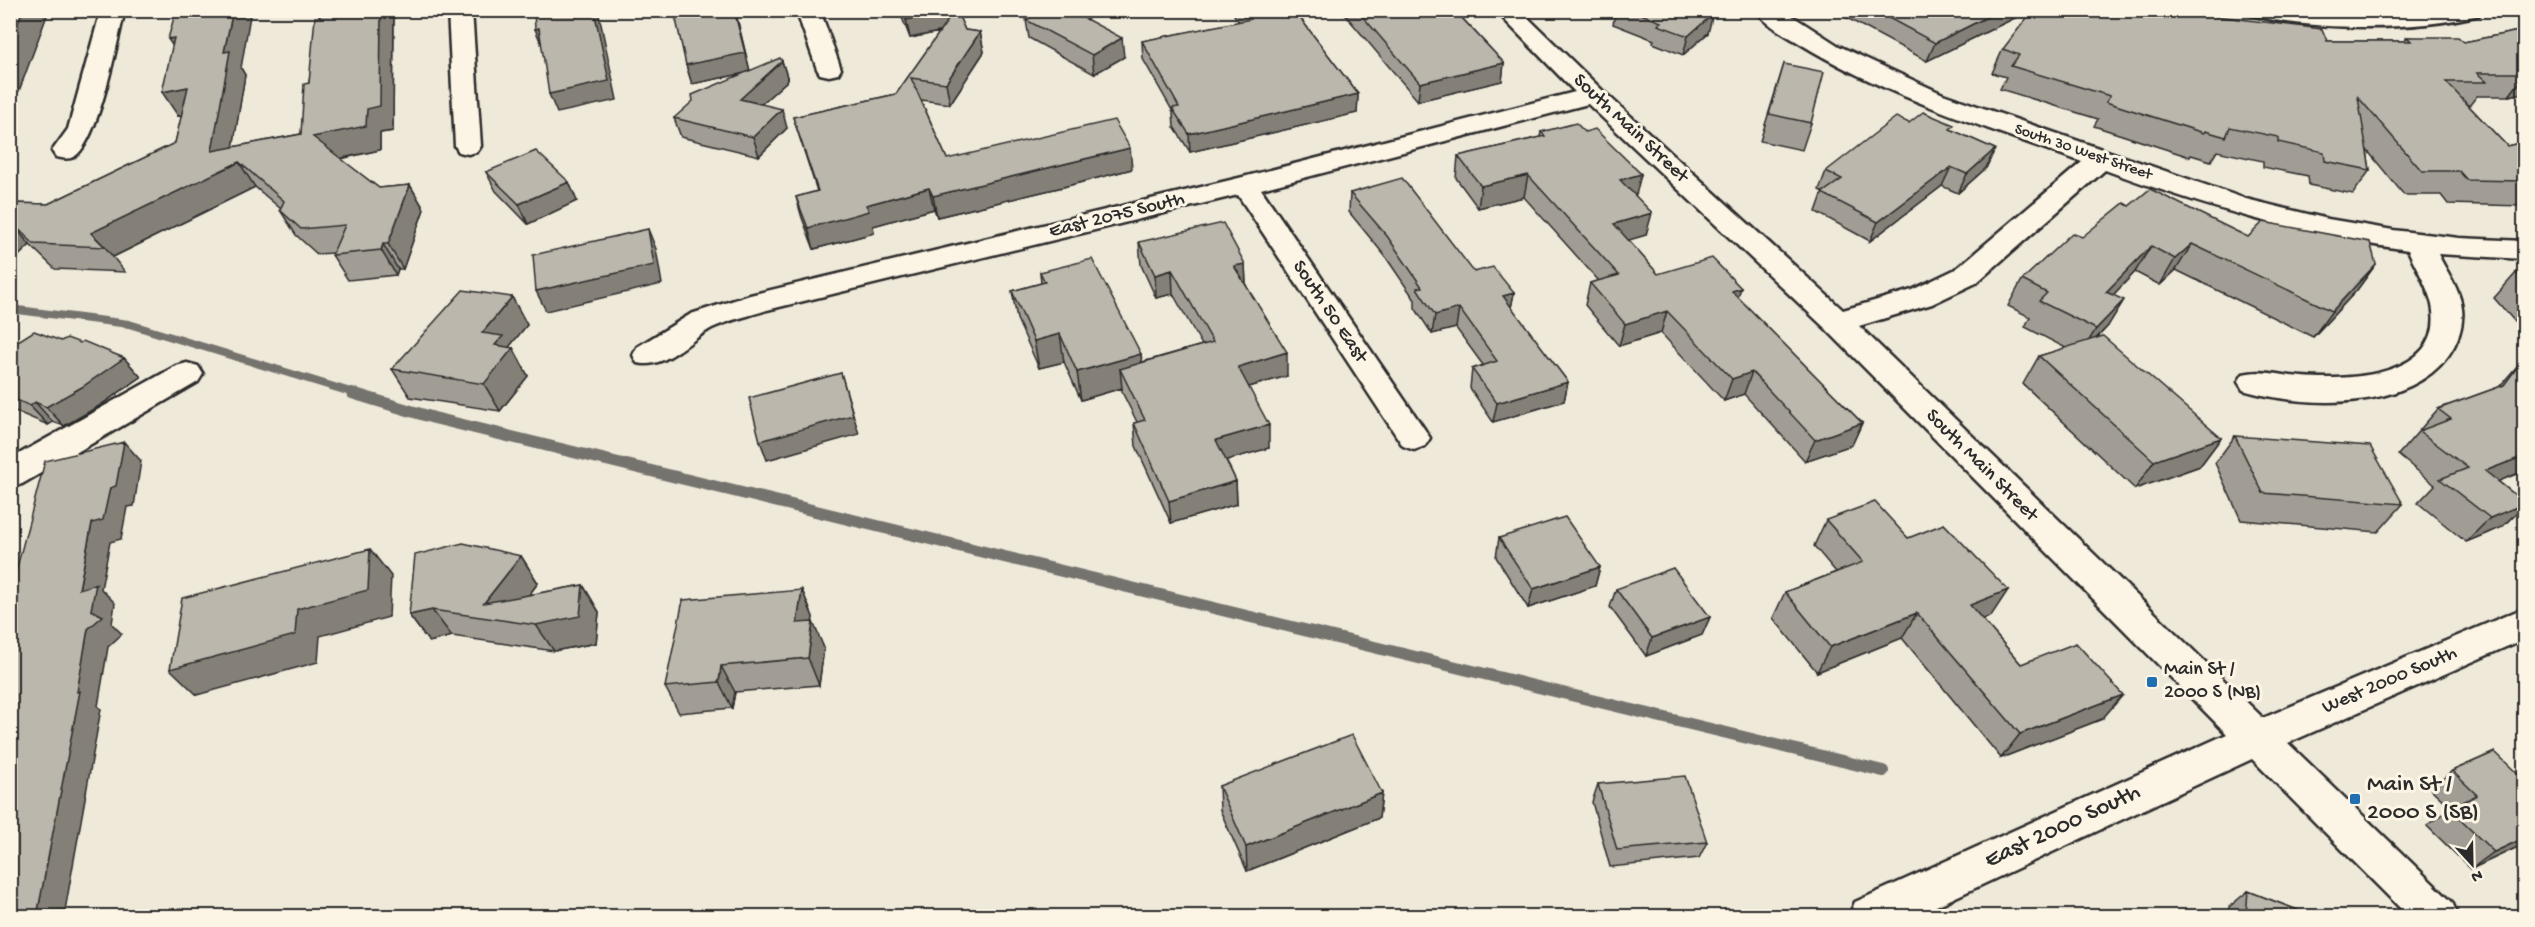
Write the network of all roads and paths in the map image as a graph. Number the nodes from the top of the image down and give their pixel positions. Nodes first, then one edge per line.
1 (113, 10) edge
2 (460, 10) edge
3 (808, 10) edge
4 (1767, 10) edge
5 (2259, 10) edge
6 (2471, 10) edge
7 (1512, 16) edge
8 (829, 69) dead end
9 (1593, 95) junction
10 (468, 146) dead end
11 (65, 151) dead end
12 (2101, 159) junction
13 (1245, 185) junction
14 (2418, 242) junction
15 (2524, 250) edge
16 (1837, 322) junction
17 (648, 355) dead end
18 (187, 375) dead end
19 (2254, 382) dead end
20 (1414, 438) dead end
21 (10, 475) edge
22 (2524, 623) edge
23 (2256, 739) junction
24 (1870, 916) edge
25 (2437, 916) edge

1 - 11 street
2 - 10 street
3 - 8 street
4 - 12 street, South 30 West Street
5 - 6 street
7 - 9 street, South Main Street
9 - 13 street, East 2075 South
9 - 16 street, South Main Street
12 - 14 street, South 30 West Street
12 - 16 street
13 - 17 street, East 2075 South
13 - 20 street, South 50 East
14 - 15 street, South 30 West Street
14 - 19 street
16 - 23 street, South Main Street
18 - 21 street
22 - 23 street, West 2000 South
23 - 24 street, East 2000 South
23 - 25 street, South Main Street

